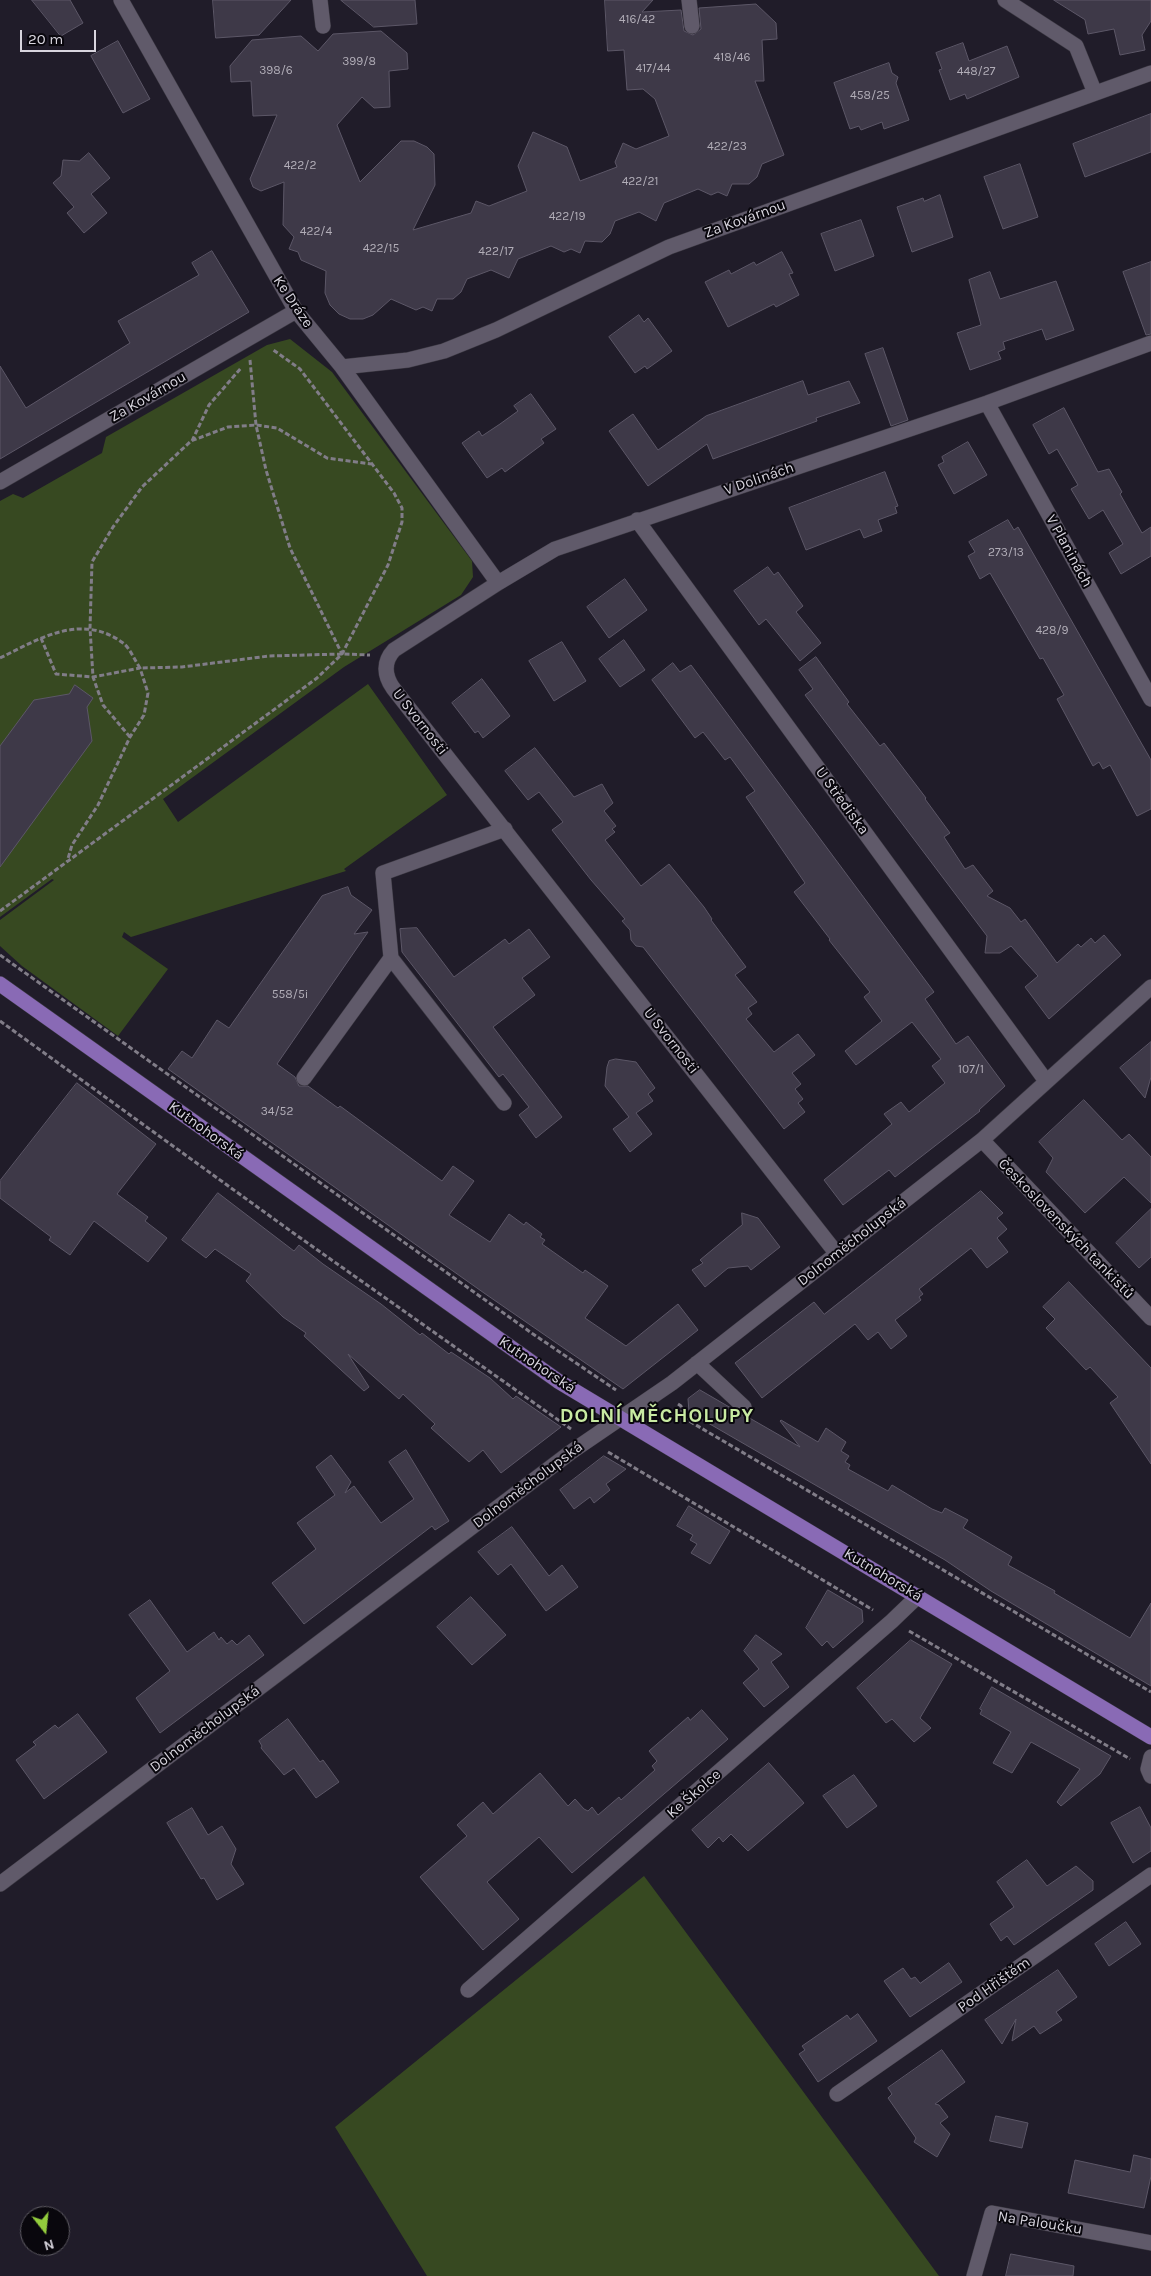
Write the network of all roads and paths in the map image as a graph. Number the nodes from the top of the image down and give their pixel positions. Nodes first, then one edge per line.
1 (121, 0) edge
2 (320, 0) edge
3 (690, 0) edge
4 (1004, 0) edge
5 (323, 26) dead end
6 (692, 26) dead end
7 (1151, 73) edge
8 (1095, 93) junction
9 (296, 311) junction
10 (253, 336) junction
11 (1151, 343) edge
12 (261, 351) junction
13 (250, 358) junction
14 (342, 367) junction
15 (987, 403) junction
16 (256, 425) junction
17 (191, 441) junction
18 (372, 464) junction
19 (0, 482) edge
20 (637, 520) junction
21 (498, 583) junction
22 (90, 628) junction
23 (41, 638) junction
24 (342, 654) junction
25 (388, 656) junction
26 (0, 658) edge
27 (140, 668) junction
28 (93, 677) junction
29 (1151, 699) edge
30 (130, 737) junction
31 (505, 829) junction
32 (67, 863) junction
33 (0, 911) edge
34 (0, 955) edge
35 (391, 958) junction
36 (0, 984) edge
37 (1151, 987) edge
38 (0, 1021) edge
39 (304, 1078) dead end
40 (1046, 1081) junction
41 (504, 1103) dead end
42 (982, 1140) junction
43 (837, 1254) junction
44 (1151, 1318) edge
45 (697, 1363) junction
46 (659, 1392) junction
47 (621, 1393) dead end
48 (744, 1407) dead end
49 (621, 1417) junction
50 (587, 1440) junction
51 (918, 1596) junction
52 (892, 1621) junction
53 (1151, 1692) edge
54 (1151, 1736) edge
55 (1150, 1768) edge
56 (1151, 1875) edge
57 (0, 1884) edge
58 (468, 1990) dead end
59 (837, 2094) dead end
60 (1151, 2242) edge
61 (974, 2276) edge

1 - 9 street, Ke Dráze
2 - 5 street
3 - 6 street
4 - 8 street
7 - 8 street, Za Kovárnou
8 - 14 street, Za Kovárnou
9 - 10 street, Za Kovárnou
9 - 14 street, Ke Dráze
10 - 12 path
10 - 19 street, Za Kovárnou
11 - 15 street, V Dolinách
12 - 13 path
12 - 18 path
13 - 16 path
13 - 17 path
14 - 21 street, Ke Dráze
15 - 20 street, V Dolinách
15 - 29 street, V Planinách
16 - 17 path
16 - 18 path
16 - 24 path
17 - 22 path
18 - 24 path
20 - 21 street, V Dolinách
20 - 40 street, U Střediska
21 - 25 street, V Dolinách
22 - 23 path
22 - 27 path
22 - 28 path
23 - 26 path
23 - 28 path
24 - 25 path
24 - 27 path
24 - 32 path
25 - 31 street, U Svornosti
27 - 28 path
27 - 30 path
28 - 30 path
30 - 32 path
31 - 35 street
31 - 43 street, U Svornosti
32 - 33 path
34 - 47 path
35 - 39 street
35 - 41 street
36 - 49 main road, Kutnohorská
37 - 40 street, Dolnoměcholupská
38 - 50 path
40 - 42 street, Dolnoměcholupská
42 - 43 street, Dolnoměcholupská
42 - 44 street, Československých tankistů
43 - 45 street, Dolnoměcholupská
45 - 46 street, Dolnoměcholupská
45 - 48 street
46 - 49 street, Dolnoměcholupská
46 - 53 path
49 - 50 street, Dolnoměcholupská
49 - 51 main road, Kutnohorská
50 - 52 path
50 - 57 street, Dolnoměcholupská
51 - 52 street, Ke Školce
51 - 54 main road, Kutnohorská
52 - 55 path
52 - 58 street, Ke Školce
56 - 59 street, Pod Hřištěm
60 - 61 street, Na Paloučku

